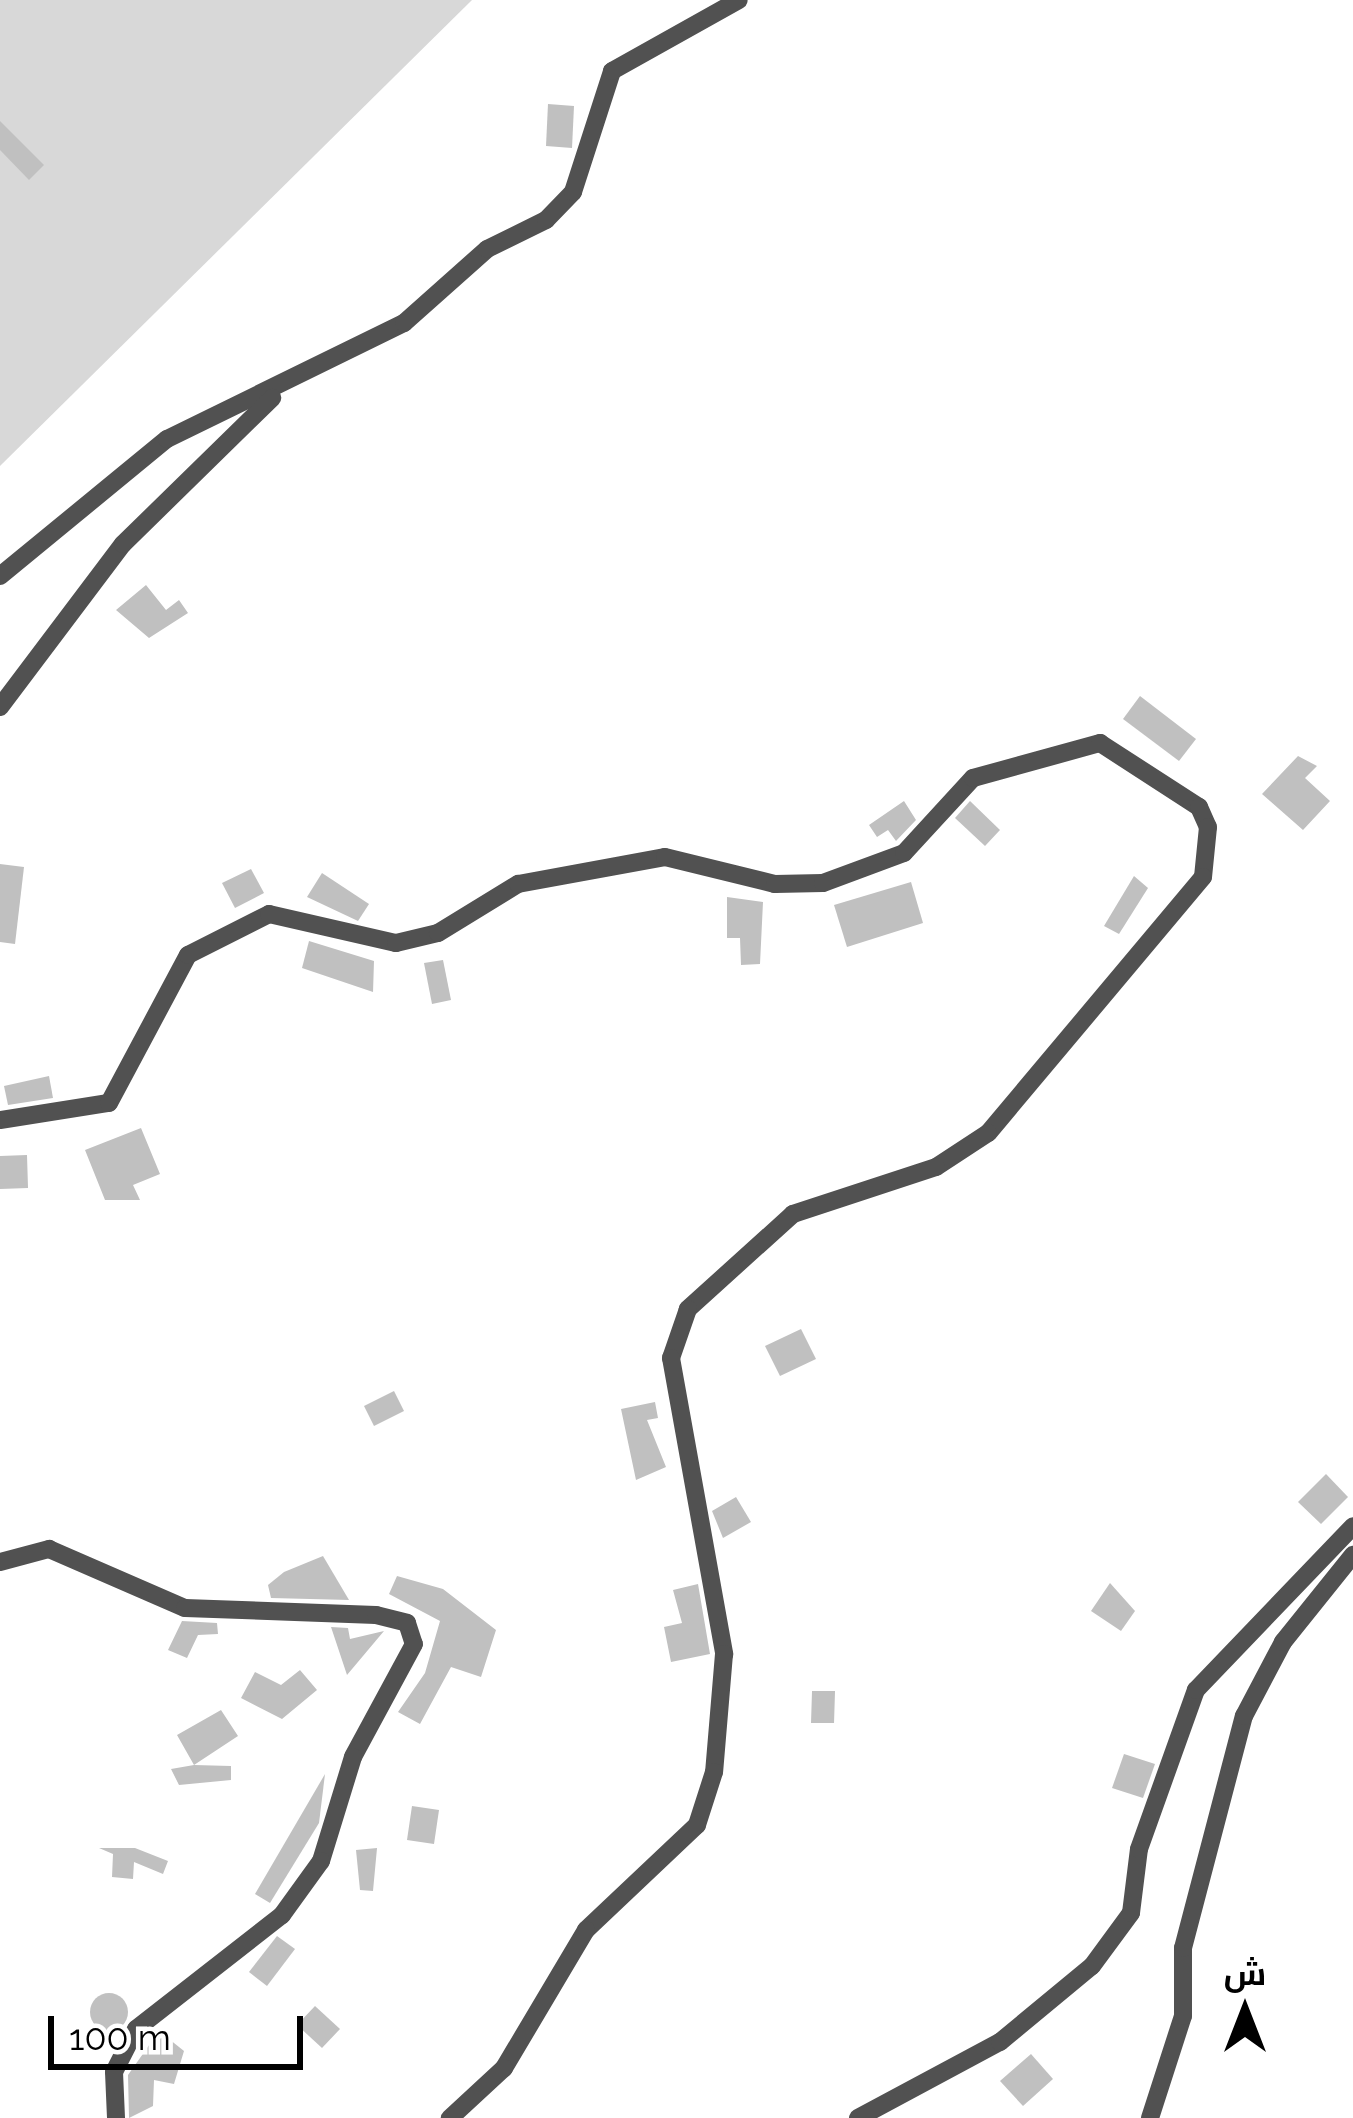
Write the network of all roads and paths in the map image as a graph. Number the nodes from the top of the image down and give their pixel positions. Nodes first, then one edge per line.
1 (739, 0) edge
2 (275, 394) junction
3 (0, 576) edge
4 (0, 707) edge
5 (0, 1120) edge
6 (1353, 1526) edge
7 (1353, 1556) edge
8 (0, 1562) edge
9 (116, 2118) edge
10 (449, 2118) edge
11 (858, 2118) edge
12 (1150, 2118) edge

1 - 2 street
2 - 3 street
2 - 4 street
5 - 10 street
6 - 11 street
7 - 12 street
8 - 9 street

